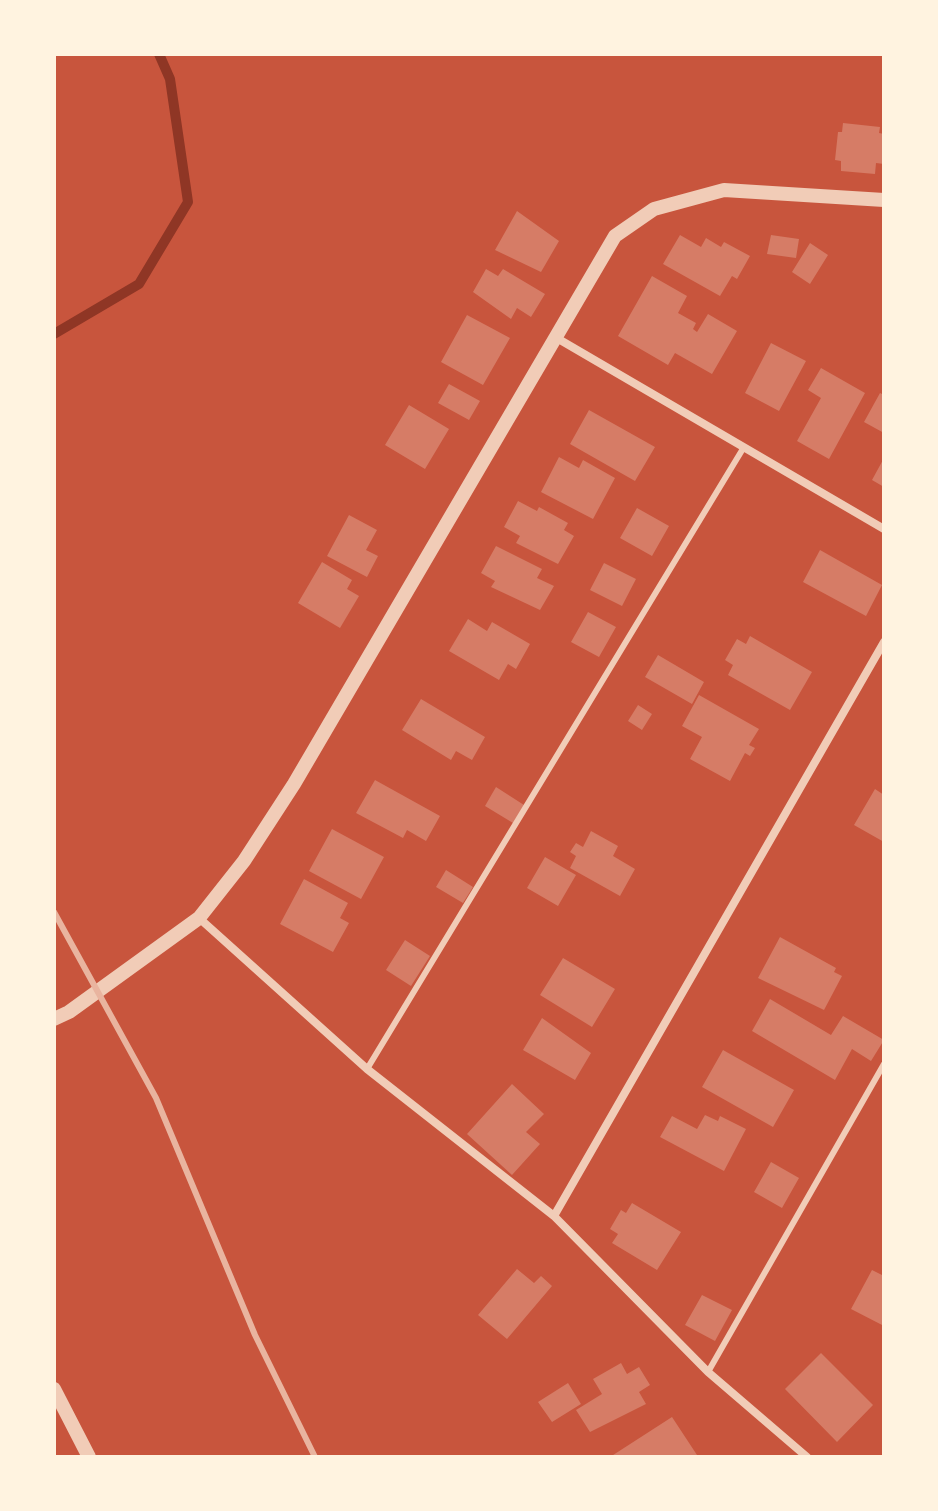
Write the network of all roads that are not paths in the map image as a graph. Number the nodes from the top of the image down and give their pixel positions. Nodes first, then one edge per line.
1 (884, 200) edge
2 (554, 336) junction
3 (744, 447) junction
4 (884, 529) edge
5 (884, 642) edge
6 (199, 918) junction
7 (54, 1019) edge
8 (884, 1064) edge
9 (367, 1069) junction
10 (554, 1216) junction
11 (708, 1372) junction
12 (54, 1389) edge
13 (89, 1457) edge
14 (807, 1457) edge

1 - 2 street
2 - 3 street
2 - 6 street
3 - 4 street
3 - 9 lane
5 - 10 street
6 - 7 street
6 - 9 street
8 - 11 lane
9 - 10 street
10 - 11 street
11 - 14 street
12 - 13 street

